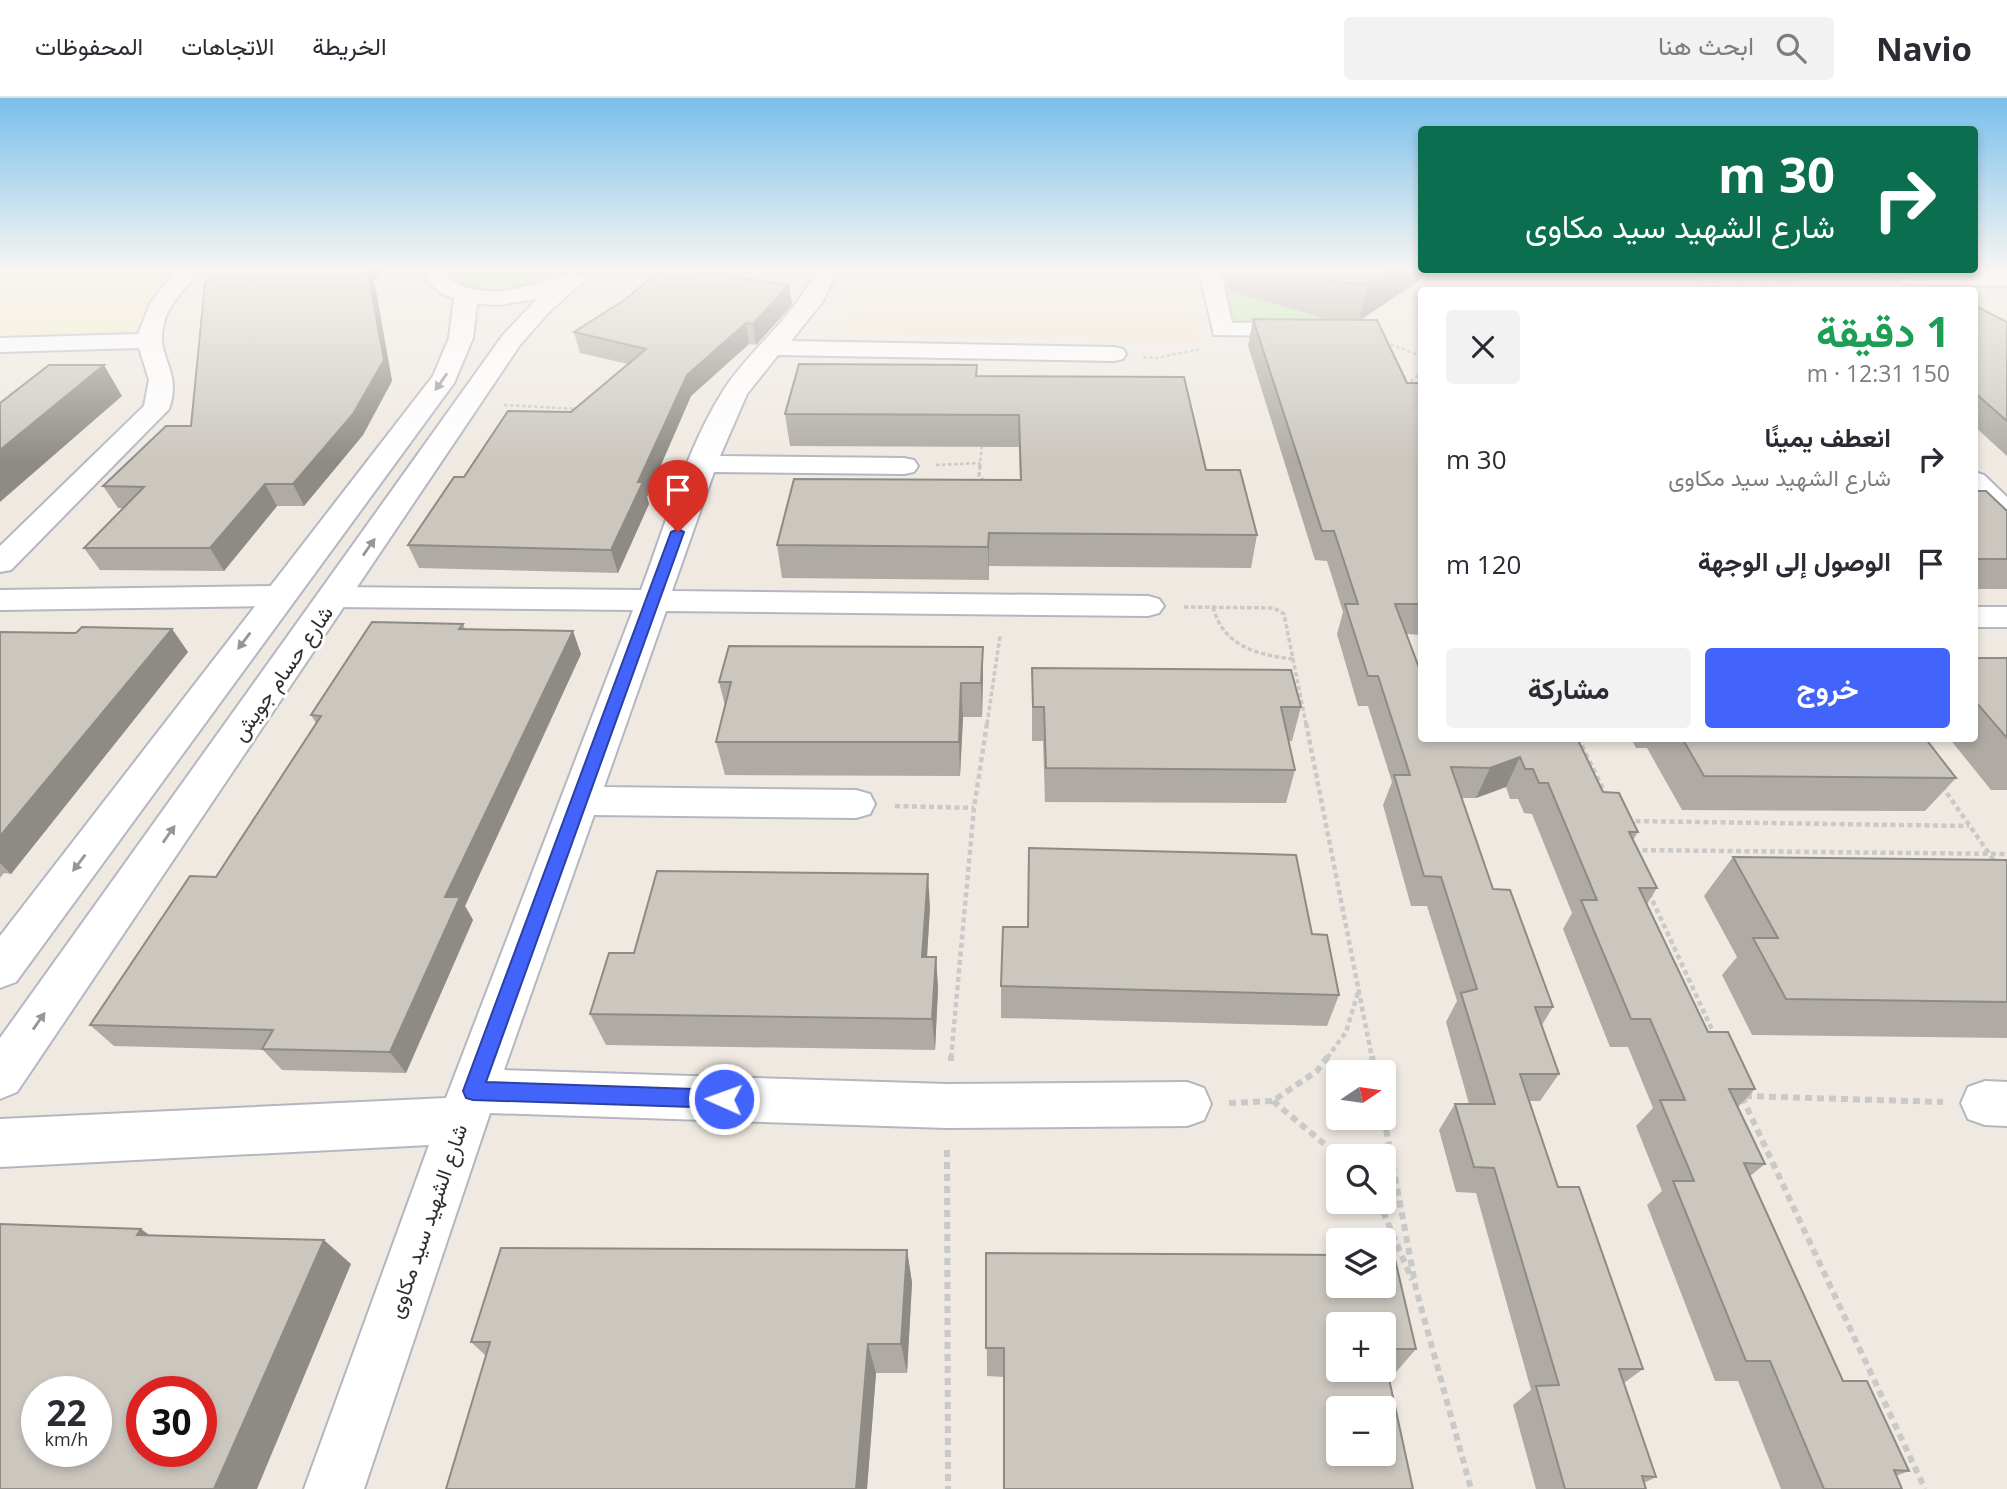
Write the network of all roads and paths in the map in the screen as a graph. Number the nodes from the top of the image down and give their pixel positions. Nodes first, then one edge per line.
1 (151, 333) edge
2 (464, 333) edge
3 (517, 333) edge
4 (785, 333) edge
5 (1220, 333) edge
6 (1361, 333) edge
7 (149, 341) junction
8 (0, 345) edge
9 (772, 348) junction
10 (1114, 354) joint
11 (1418, 355) edge
12 (1418, 375) edge
13 (1401, 393) edge
14 (469, 404) junction
15 (590, 409) edge
16 (982, 436) edge
17 (980, 463) junction
18 (704, 464) junction
19 (904, 466) joint
20 (1978, 485) edge
21 (993, 486) edge
22 (2007, 513) edge
23 (0, 563) edge
24 (278, 596) junction
25 (335, 597) junction
26 (0, 600) edge
27 (652, 601) junction
28 (1004, 606) junction
29 (1148, 606) joint
30 (1213, 607) junction
31 (1978, 617) edge
32 (2007, 617) edge
33 (1293, 659) junction
34 (1580, 742) edge
35 (1940, 782) edge
36 (1607, 797) edge
37 (579, 801) junction
38 (856, 804) joint
39 (974, 808) junction
40 (1969, 826) junction
41 (1622, 830) edge
42 (1626, 840) edge
43 (1629, 850) junction
44 (1991, 855) junction
45 (2007, 855) edge
46 (1635, 862) edge
47 (2002, 871) edge
48 (1646, 887) edge
49 (0, 969) edge
50 (1359, 989) junction
51 (1719, 1046) edge
52 (1373, 1060) edge
53 (0, 1077) edge
54 (1736, 1083) edge
55 (1742, 1096) junction
56 (1273, 1101) junction
57 (1996, 1103) edge
58 (1187, 1104) joint
59 (468, 1106) junction
60 (947, 1106) junction
61 (1386, 1130) edge
62 (0, 1143) edge
63 (1326, 1145) edge
64 (1384, 1214) edge
65 (1416, 1289) junction
66 (334, 1489) edge
67 (948, 1489) edge
68 (1471, 1489) edge
69 (1926, 1489) edge

1 - 7 street
2 -> 24 street
3 - 14 street, شارع حسام جويش
4 - 9 street, شارع الشهيد سيد مكاوى
5 - 10 path
6 - 11 path
7 - 8 street
7 - 23 street
9 - 10 street
9 - 18 street, شارع الشهيد سيد مكاوى
12 - 13 path
14 - 15 path
25 -> 14 street, شارع حسام جويش
16 - 17 path
17 - 19 path
17 - 21 path
18 - 19 street
18 - 27 street, شارع الشهيد سيد مكاوى
20 - 22 street
24 - 26 street
24 -> 49 street
25 - 27 street
53 -> 25 street, شارع حسام جويش
27 - 28 street
27 - 37 street, شارع الشهيد سيد مكاوى
28 - 29 street
28 - 39 path
29 - 30 path
30 - 33 path
30 - 33 path
31 - 32 street
33 - 50 path
34 - 36 path
35 - 40 path
37 - 38 street
37 - 59 street, شارع الشهيد سيد مكاوى
38 - 39 path
39 - 60 path
40 - 41 path
40 - 44 path
42 - 43 path
43 - 44 path
43 - 46 path
44 - 45 path
44 - 47 path
48 - 51 path
50 - 52 path
50 - 56 path
54 - 55 path
55 - 57 path
55 - 69 path
56 - 58 path
56 - 63 path
58 - 60 street
59 - 60 street
59 - 62 street
59 - 66 street, شارع الشهيد سيد مكاوى
60 - 67 path
61 - 65 path
64 - 65 path
65 - 68 path

